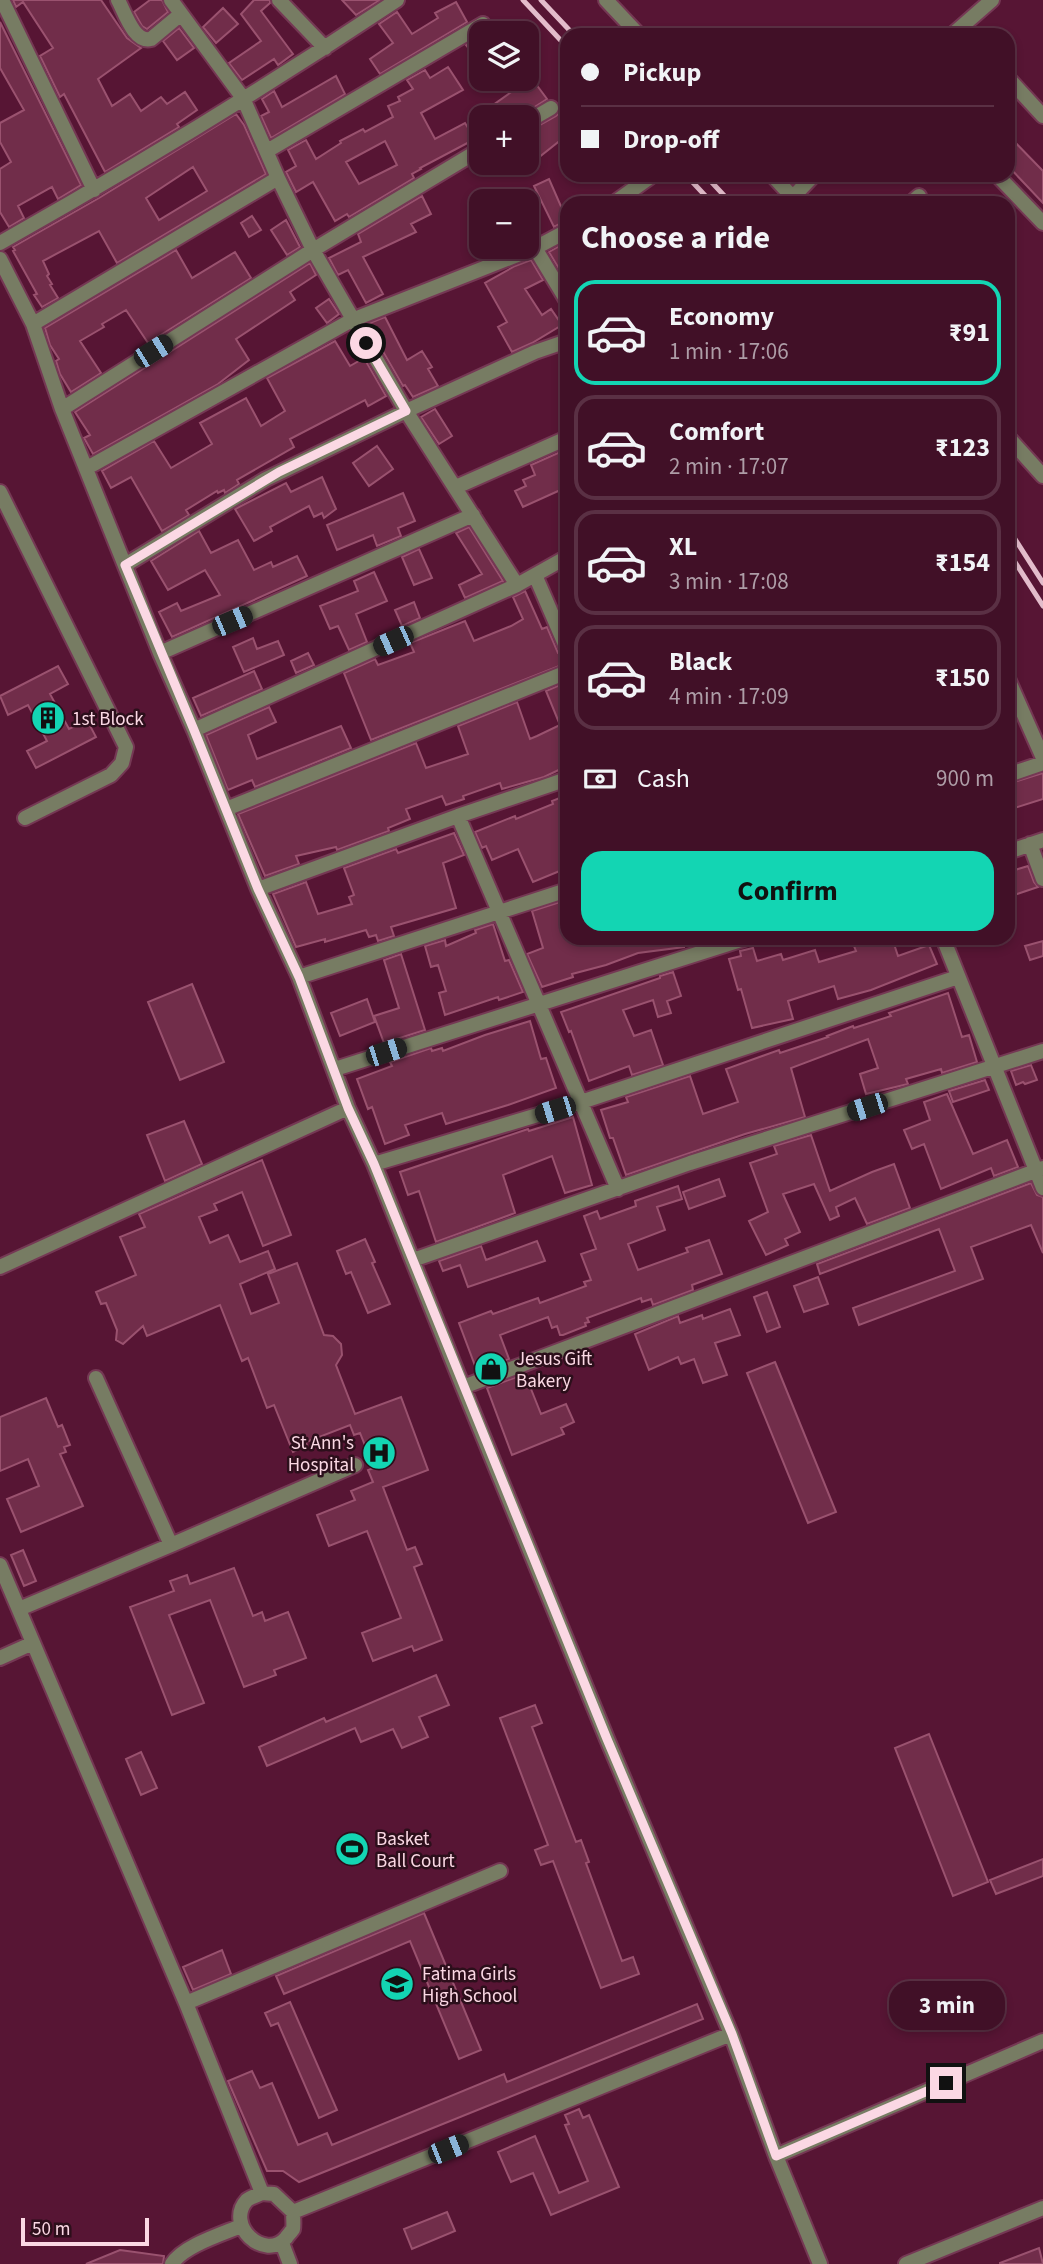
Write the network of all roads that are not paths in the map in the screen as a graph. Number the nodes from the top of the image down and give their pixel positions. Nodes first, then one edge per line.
1 (2, 0) edge
2 (118, 0) edge
3 (171, 0) edge
4 (279, 0) edge
5 (397, 0) edge
6 (606, 0) edge
7 (992, 0) edge
8 (181, 14) junction
9 (632, 28) edge
10 (964, 28) edge
11 (469, 32) edge
12 (325, 48) junction
13 (1015, 86) edge
14 (243, 98) junction
15 (551, 108) dead end
16 (539, 115) edge
17 (1043, 116) edge
18 (267, 150) junction
19 (469, 156) edge
20 (278, 178) junction
21 (643, 182) edge
22 (778, 182) edge
23 (809, 182) edge
24 (1004, 182) edge
25 (94, 190) junction
26 (624, 196) edge
27 (791, 196) edge
28 (798, 196) edge
29 (1043, 223) edge
30 (560, 235) edge
31 (0, 243) edge
32 (539, 246) edge
33 (313, 250) junction
34 (539, 255) edge
35 (0, 259) edge
36 (507, 259) edge
37 (560, 290) edge
38 (352, 320) junction
39 (33, 324) junction
40 (560, 343) edge
41 (62, 409) junction
42 (406, 411) junction
43 (560, 441) edge
44 (1015, 445) edge
45 (87, 468) junction
46 (1043, 476) edge
47 (456, 487) junction
48 (0, 492) edge
49 (473, 515) junction
50 (560, 561) edge
51 (125, 565) junction
52 (535, 575) junction
53 (517, 585) junction
54 (560, 633) edge
55 (160, 653) junction
56 (560, 675) edge
57 (1015, 695) edge
58 (194, 730) junction
59 (1043, 760) edge
60 (1015, 772) edge
61 (560, 781) edge
62 (226, 810) junction
63 (458, 816) junction
64 (25, 818) dead end
65 (1036, 842) edge
66 (1015, 850) edge
67 (1043, 879) edge
68 (258, 889) junction
69 (560, 892) edge
70 (499, 912) junction
71 (724, 945) edge
72 (946, 945) edge
73 (299, 977) junction
74 (958, 977) junction
75 (538, 1003) junction
76 (1043, 1051) edge
77 (994, 1066) junction
78 (335, 1069) junction
79 (581, 1102) junction
80 (348, 1108) junction
81 (374, 1164) junction
82 (1040, 1169) edge
83 (1043, 1188) edge
84 (618, 1189) junction
85 (413, 1260) junction
86 (0, 1267) edge
87 (96, 1378) dead end
88 (463, 1387) junction
89 (355, 1465) dead end
90 (171, 1545) junction
91 (0, 1565) edge
92 (19, 1609) junction
93 (33, 1643) junction
94 (0, 1658) edge
95 (500, 1871) dead end
96 (186, 2003) junction
97 (732, 2034) junction
98 (1043, 2041) edge
99 (776, 2156) junction
100 (262, 2193) junction
101 (1043, 2208) edge
102 (293, 2212) junction
103 (241, 2226) junction
104 (282, 2243) junction
105 (172, 2264) edge
106 (290, 2264) edge
107 (821, 2264) edge
108 (906, 2264) edge

1 - 25 street
2 - 8 street
3 - 8 street
4 - 12 street
5 - 12 street
6 - 9 street
7 - 10 street
8 - 14 street
11 - 18 street
12 - 14 street
13 - 17 street
14 - 18 street
14 - 25 street
15 - 16 street
18 - 20 street
19 - 33 street
20 - 33 street
20 - 39 street
21 - 26 street
22 - 27 street
23 - 28 street
24 - 29 street
25 - 31 street
30 - 32 street
33 - 38 street
33 - 41 street
34 - 37 street
35 - 39 street
36 - 38 street
38 - 42 street
38 - 45 street
39 - 41 street
40 - 42 street
41 - 45 street
42 - 47 street
42 - 51 street
43 - 47 street
44 - 46 street
45 - 51 street
47 - 49 street
48 - 64 street
49 - 53 street
49 - 55 street
50 - 52 street
51 - 55 street
52 - 53 street
52 - 54 street
53 - 58 street
55 - 58 street
56 - 62 street
57 - 59 street
58 - 62 street
59 - 60 street
61 - 63 street
62 - 68 street
63 - 68 street
63 - 70 street
65 - 66 street
65 - 67 street
68 - 73 street
69 - 70 street
70 - 73 street
70 - 75 street
71 - 75 street
72 - 74 street
73 - 78 street
74 - 77 street
74 - 79 street
75 - 78 street
75 - 79 street
76 - 77 street
77 - 82 street
77 - 84 street
78 - 80 street
79 - 81 street
79 - 84 street
80 - 81 street
80 - 86 street
81 - 85 street
82 - 83 street
82 - 88 street
84 - 85 street
85 - 88 street
87 - 90 street
88 - 97 street
89 - 90 street
90 - 92 street
91 - 92 street
92 - 93 street
93 - 94 street
93 - 96 street
95 - 96 street
96 - 100 street
97 - 99 street
97 - 102 street
98 - 99 street
99 - 107 street
100 - 102 street
100 - 103 street
101 - 108 street
102 - 104 street
103 - 104 street
103 - 105 street
104 - 106 street

